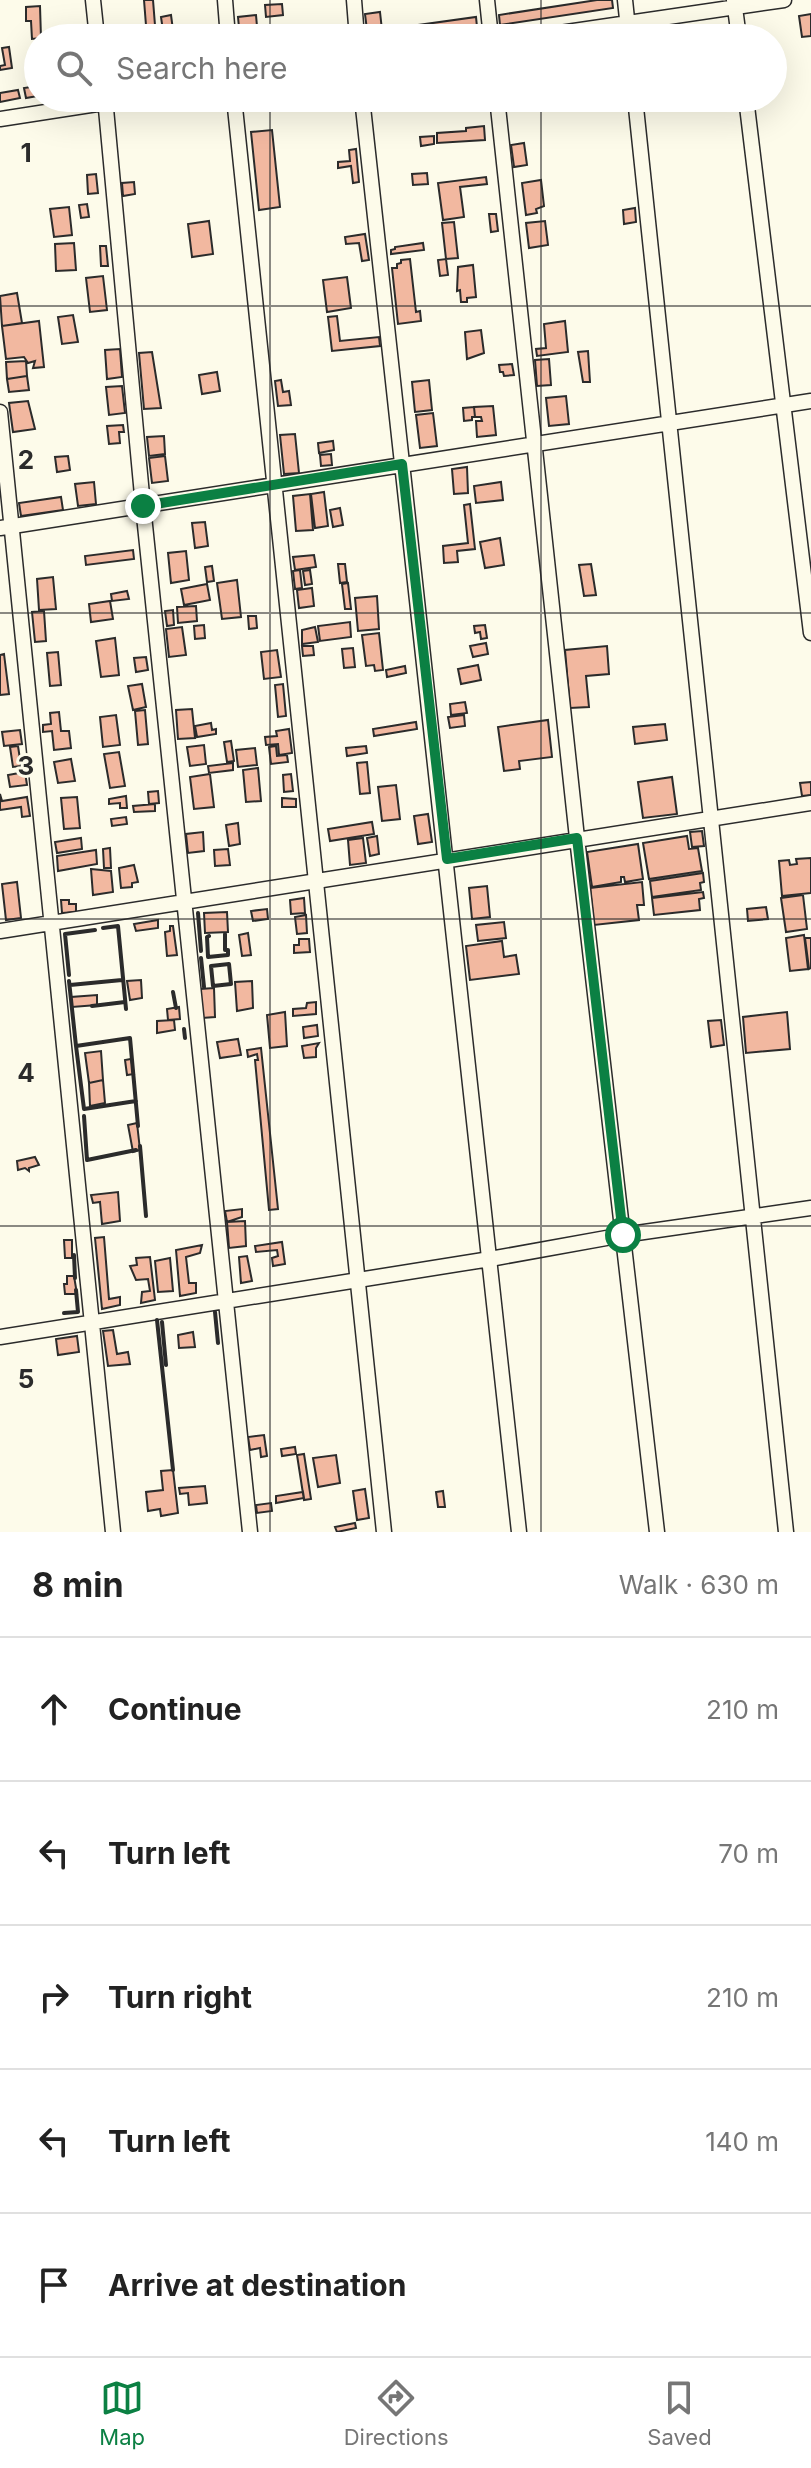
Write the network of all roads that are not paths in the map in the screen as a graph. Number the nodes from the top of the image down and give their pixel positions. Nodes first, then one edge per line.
1 (93, 0) edge
2 (225, 0) edge
3 (354, 0) edge
4 (487, 0) edge
5 (625, 0) edge
6 (784, 0) edge
7 (734, 4) edge
8 (96, 24) edge
9 (227, 24) edge
10 (356, 24) edge
11 (490, 24) edge
12 (627, 24) edge
13 (655, 24) edge
14 (737, 24) edge
15 (39, 112) edge
16 (106, 112) edge
17 (236, 112) edge
18 (364, 112) edge
19 (498, 112) edge
20 (636, 112) edge
21 (748, 112) edge
22 (0, 119) edge
23 (811, 401) edge
24 (783, 406) junction
25 (0, 412) edge
26 (669, 423) junction
27 (534, 444) junction
28 (402, 464) junction
29 (276, 484) junction
30 (143, 506) junction
31 (6, 527) edge
32 (811, 633) edge
33 (811, 803) edge
34 (709, 819) junction
35 (577, 838) junction
36 (447, 859) junction
37 (316, 880) junction
38 (183, 901) junction
39 (53, 922) junction
40 (0, 931) edge
41 (811, 1208) edge
42 (752, 1218) junction
43 (623, 1235) junction
44 (490, 1259) junction
45 (359, 1280) junction
46 (225, 1301) junction
47 (92, 1322) junction
48 (0, 1337) edge
49 (113, 1532) edge
50 (250, 1532) edge
51 (384, 1532) edge
52 (519, 1532) edge
53 (657, 1532) edge
54 (786, 1532) edge

1 - 8 street
2 - 9 street
3 - 10 street
4 - 11 street
5 - 12 street
6 - 7 street
7 - 13 street
7 - 14 street
15 - 22 street
16 - 30 street
17 - 29 street
18 - 28 street
19 - 27 street
20 - 26 street
21 - 24 street
23 - 24 street
24 - 26 street
24 - 32 street
25 - 31 street
26 - 27 street
26 - 34 street
27 - 28 street
27 - 35 street
28 - 29 street
28 - 36 street
29 - 30 street
29 - 37 street
30 - 31 street
30 - 38 street
31 - 39 street
33 - 34 street
34 - 35 street
34 - 42 street
35 - 36 street
35 - 43 street
36 - 37 street
36 - 44 street
37 - 38 street
37 - 45 street
38 - 39 street
38 - 46 street
39 - 40 street
39 - 47 street
41 - 42 street
42 - 43 street
42 - 54 street
43 - 44 street
43 - 53 street
44 - 45 street
44 - 52 street
45 - 46 street
45 - 51 street
46 - 47 street
46 - 50 street
47 - 48 street
47 - 49 street

